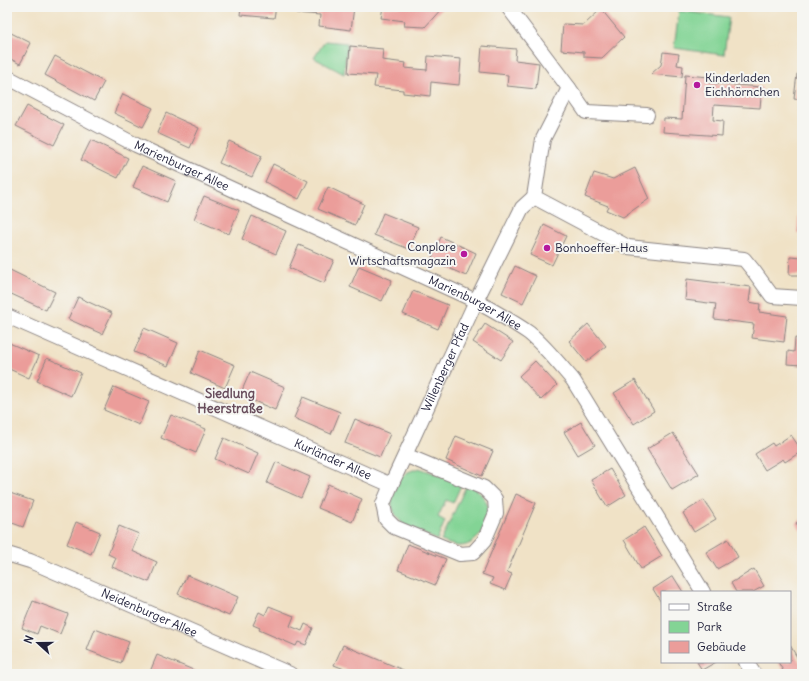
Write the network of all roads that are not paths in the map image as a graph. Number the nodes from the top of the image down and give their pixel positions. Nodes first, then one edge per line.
1 (508, 7) edge
2 (7, 77) edge
3 (569, 88) junction
4 (647, 114) dead end
5 (534, 197) junction
6 (802, 298) edge
7 (476, 301) junction
8 (7, 316) edge
9 (405, 455) junction
10 (391, 485) junction
11 (7, 554) edge
12 (702, 591) edge
13 (747, 663) edge
14 (290, 674) edge
15 (754, 674) edge

1 - 3 street
2 - 7 street, Marienburger Allee
3 - 4 street
3 - 5 street
5 - 6 street
5 - 7 street, Willenberger Pfad
7 - 9 street, Willenberger Pfad
7 - 12 street, Marienburger Allee
8 - 10 street, Kurländer Allee
9 - 10 street, Willenberger Pfad
9 - 10 street
11 - 14 street, Neidenburger Allee
13 - 15 street

